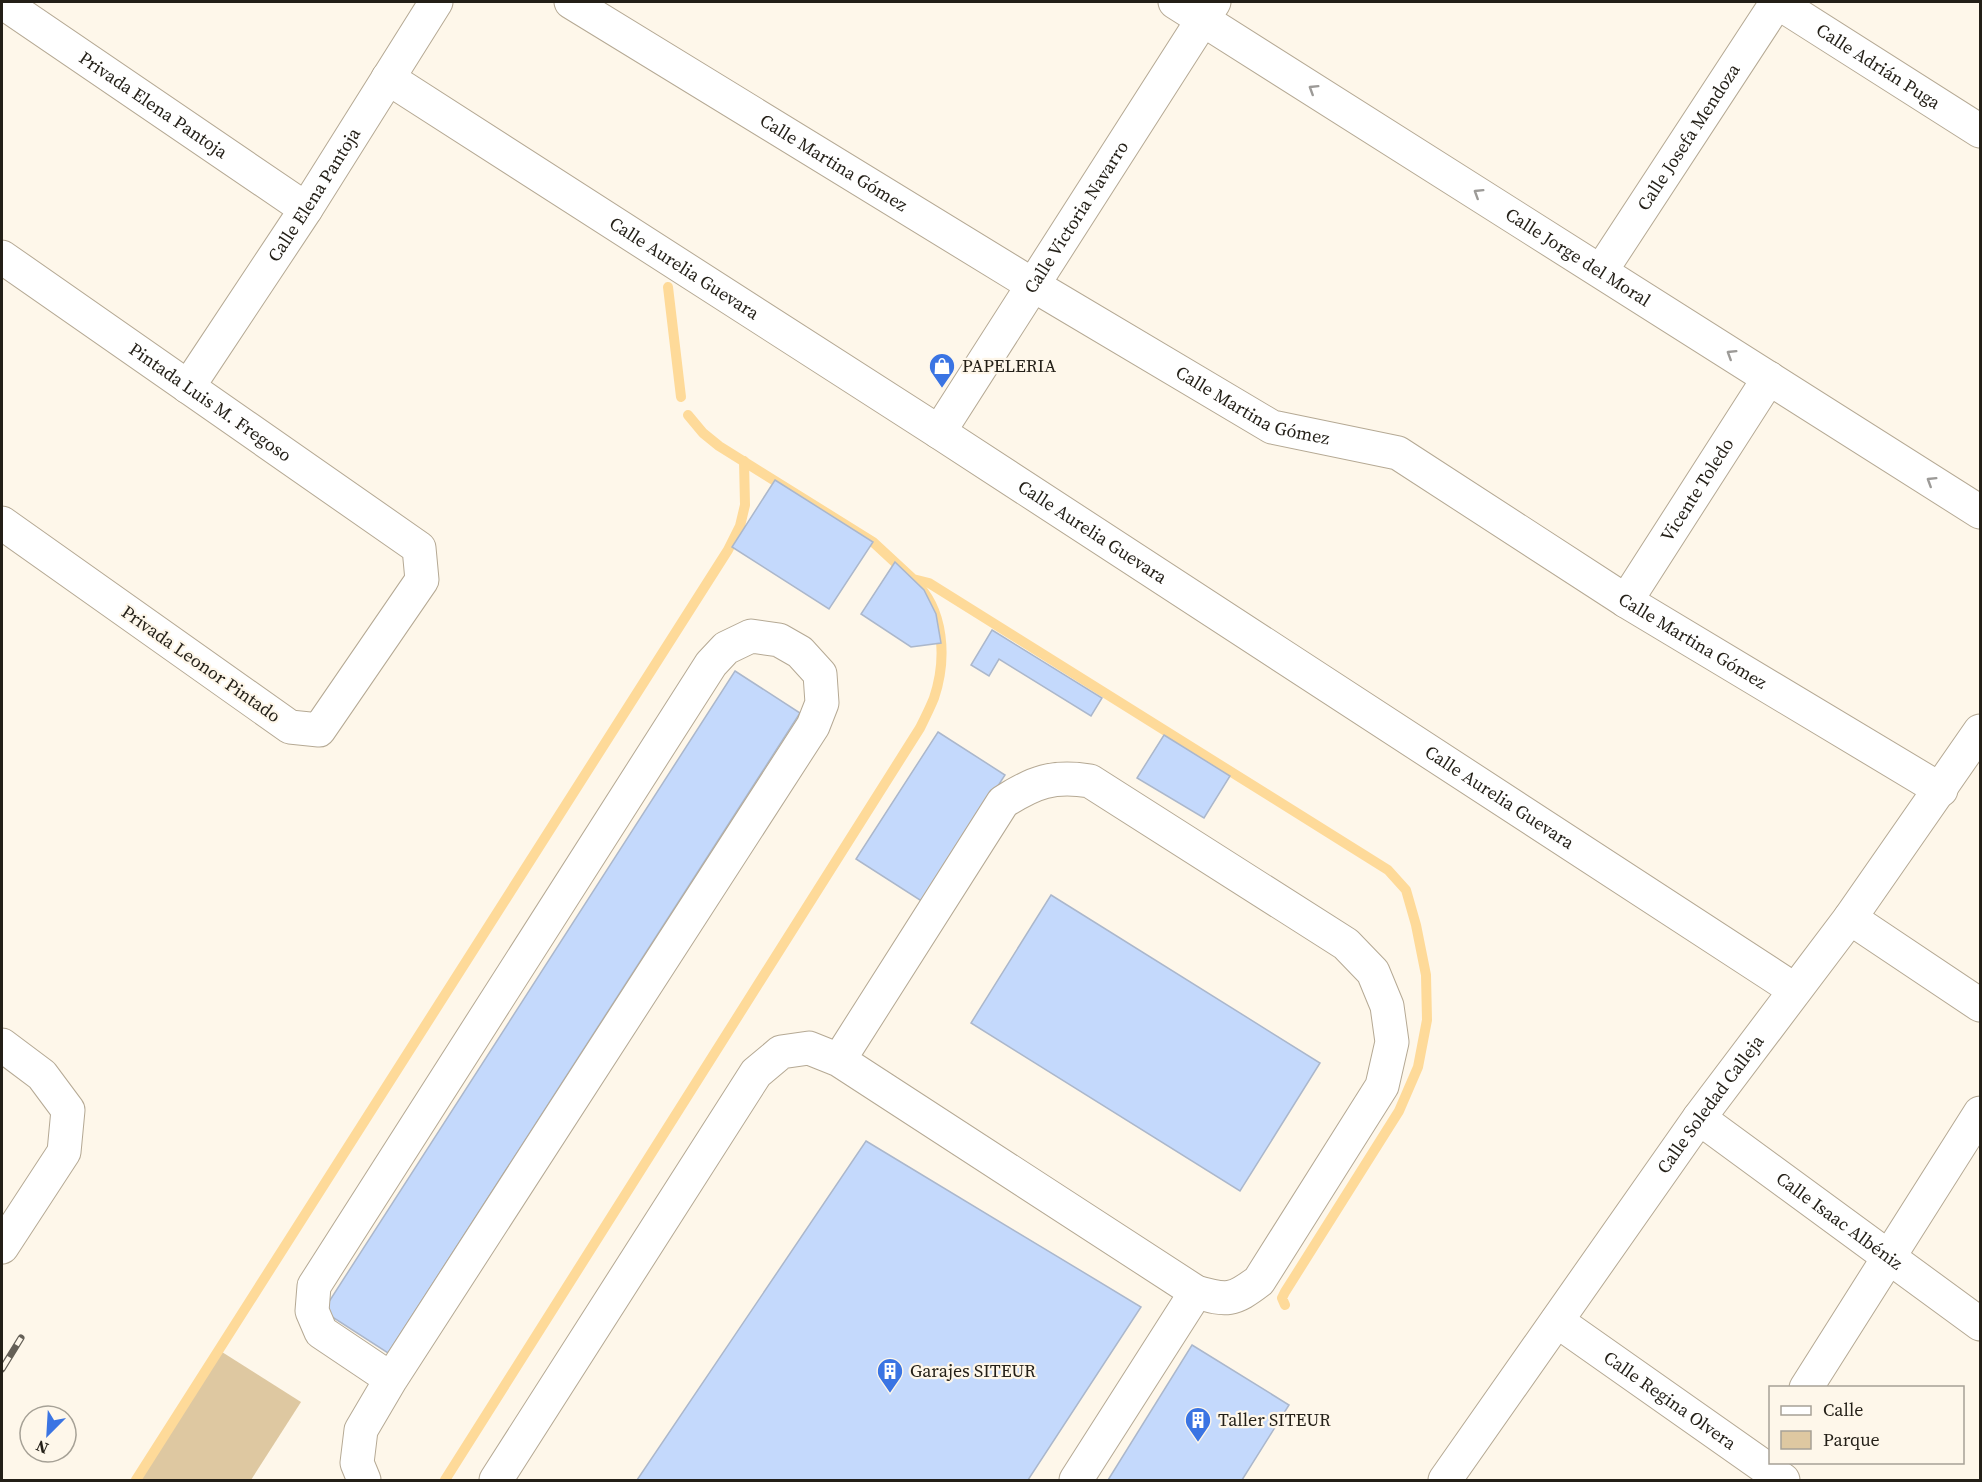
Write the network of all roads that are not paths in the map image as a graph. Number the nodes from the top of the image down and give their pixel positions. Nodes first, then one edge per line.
1 (2, 2) edge
2 (436, 2) edge
3 (571, 2) edge
4 (1175, 2) edge
5 (1777, 2) edge
6 (1208, 10) edge
7 (388, 78) junction
8 (1980, 131) edge
9 (306, 209) junction
10 (2, 257) edge
11 (1601, 272) junction
12 (1033, 285) junction
13 (1769, 378) junction
14 (188, 387) junction
15 (939, 432) junction
16 (1980, 512) edge
17 (2, 523) edge
18 (419, 548) joint
19 (1626, 601) junction
20 (1980, 731) edge
21 (1941, 790) junction
22 (1850, 918) junction
23 (1796, 990) junction
24 (1980, 1005) edge
25 (2, 1045) edge
26 (839, 1060) junction
27 (1980, 1113) edge
28 (1699, 1118) junction
29 (2, 1247) edge
30 (1889, 1257) junction
31 (1196, 1292) junction
32 (1557, 1321) junction
33 (1980, 1324) edge
34 (391, 1380) junction
35 (1807, 1386) edge
36 (1764, 1467) edge
37 (364, 1480) edge
38 (496, 1480) edge
39 (1076, 1480) edge
40 (1445, 1480) edge

1 - 9 street, Privada Elena Pantoja
2 - 7 street, Calle Elena Pantoja
3 - 12 street, Calle Martina Gómez
4 - 6 street, Calle Jorge del Moral
5 - 8 street, Calle Adrián Puga
5 - 11 street, Calle Josefa Mendoza
11 -> 6 street, Calle Jorge del Moral
6 - 12 street, Calle Victoria Navarro
7 - 9 street, Calle Elena Pantoja
7 - 15 street, Calle Aurelia Guevara
9 - 14 street, Calle Elena Pantoja
10 - 14 street, Pintada Luis M. Fregoso
13 -> 11 street, Calle Jorge del Moral
12 - 15 street, Calle Victoria Navarro
12 - 19 street, Calle Martina Gómez
16 -> 13 street, Calle Jorge del Moral
13 - 19 street, Vicente Toledo
14 - 18 street, Pintada Luis M. Fregoso
15 - 23 street, Calle Aurelia Guevara
17 - 18 street, Privada Leonor Pintado
19 - 21 street, Calle Martina Gómez
20 - 21 street, Calle Soledad Calleja
21 - 22 street, Calle Soledad Calleja
22 - 23 street, Calle Soledad Calleja
22 - 24 street
23 - 28 street, Calle Soledad Calleja
25 - 29 street
26 - 31 street
26 - 31 street
26 - 38 street
27 - 30 street
28 - 30 street, Calle Isaac Albéniz
28 - 32 street, Calle Soledad Calleja
30 - 33 street, Calle Isaac Albéniz
30 - 35 street
31 - 39 street
32 - 36 street, Calle Regina Olvera
32 - 40 street, Calle Soledad Calleja
34 - 34 street
34 - 37 street

